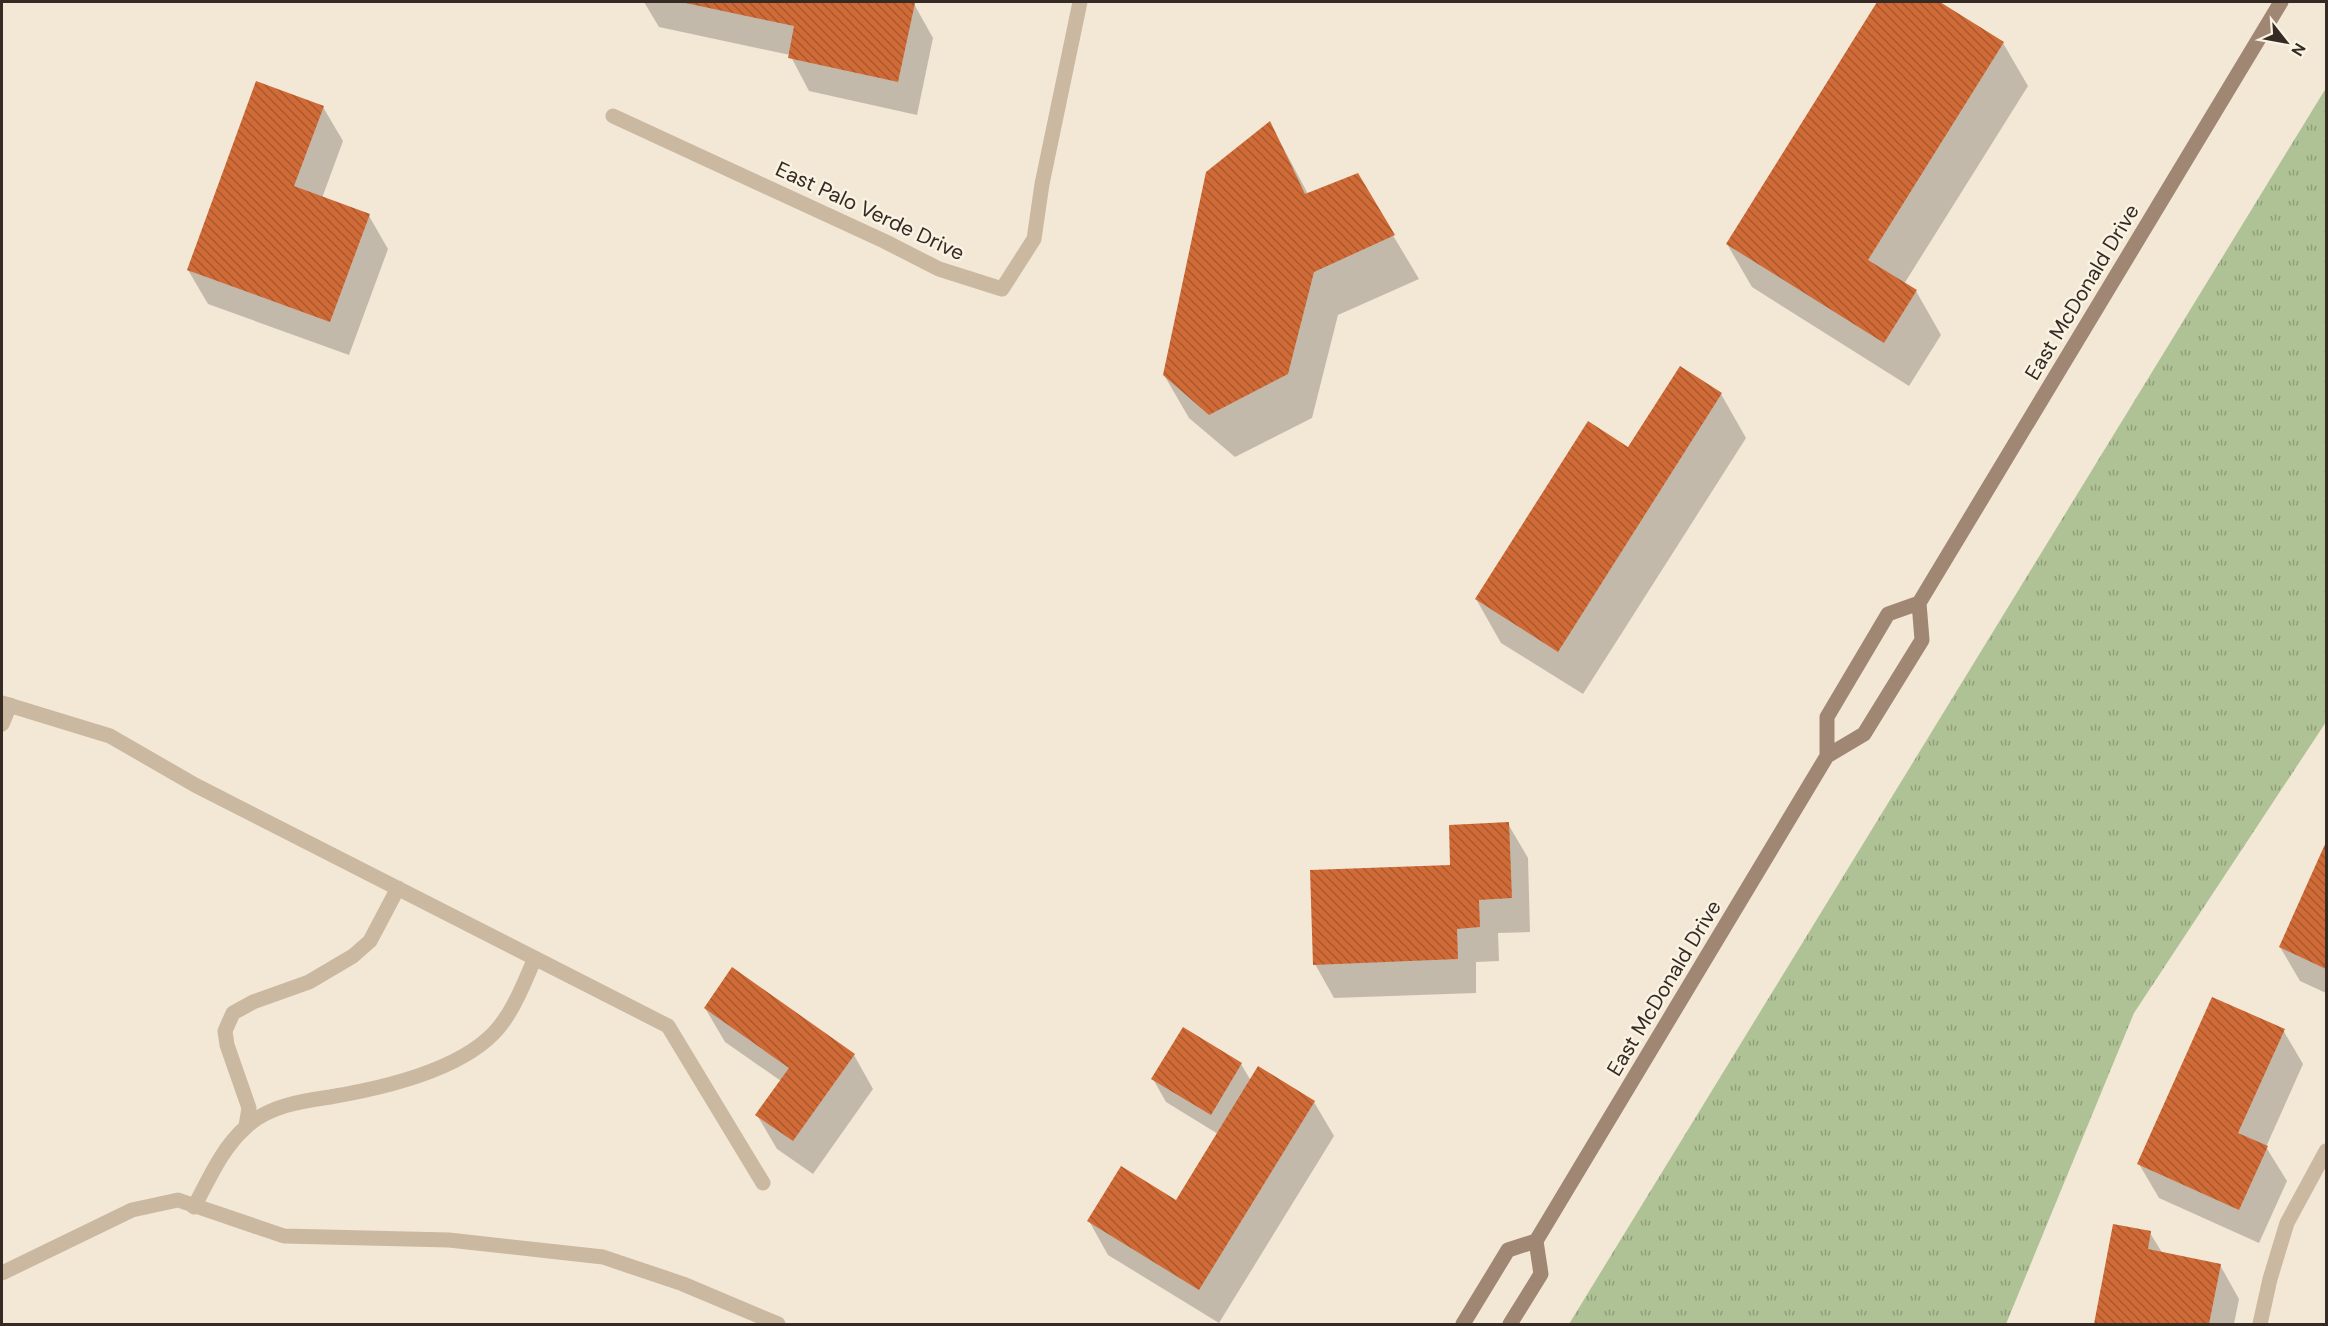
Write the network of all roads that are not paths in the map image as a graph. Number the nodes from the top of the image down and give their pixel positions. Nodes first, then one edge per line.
1 (1080, 2) edge
2 (2281, 2) edge
3 (613, 116) dead end
4 (1919, 603) junction
5 (6, 704) edge
6 (2, 724) edge
7 (1827, 756) junction
8 (398, 888) junction
9 (535, 958) junction
10 (246, 1126) junction
11 (2326, 1151) edge
12 (763, 1183) dead end
13 (194, 1207) junction
14 (1536, 1241) junction
15 (2, 1273) edge
16 (778, 1324) edge
17 (1463, 1324) edge
18 (1510, 1324) edge
19 (2260, 1324) edge

1 - 3 street, East Palo Verde Drive
2 - 4 street, East McDonald Drive
4 - 7 street, East McDonald Drive
4 - 7 street
5 - 6 street
5 - 8 street
7 - 14 street, East McDonald Drive
8 - 9 street
8 - 10 street
9 - 10 street
9 - 12 street
10 - 13 street
11 - 19 street
13 - 15 street
13 - 16 street
14 - 17 street
14 - 18 street

